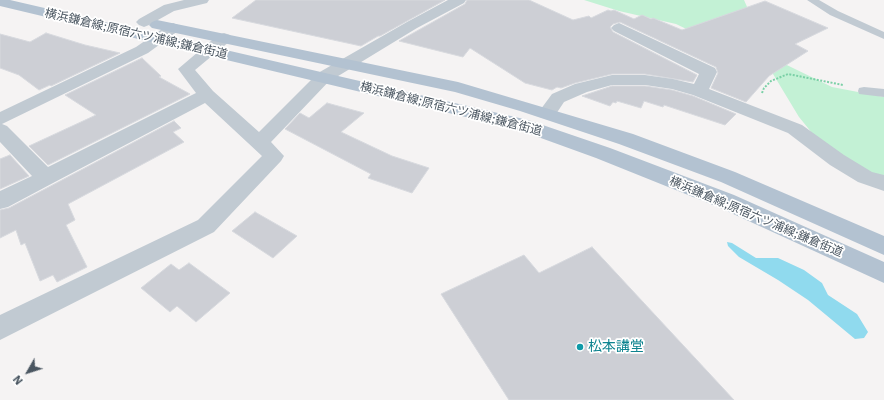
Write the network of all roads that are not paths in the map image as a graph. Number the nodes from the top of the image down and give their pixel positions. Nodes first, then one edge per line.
1 (53, 0) edge
2 (202, 0) edge
3 (459, 0) edge
4 (812, 0) edge
5 (0, 2) edge
6 (144, 22) junction
7 (173, 28) junction
8 (619, 28) dead end
9 (884, 36) edge
10 (224, 38) junction
11 (157, 39) junction
12 (207, 51) junction
13 (344, 64) junction
14 (324, 77) junction
15 (864, 90) road end
16 (699, 91) junction
17 (884, 93) edge
18 (207, 95) junction
19 (546, 114) junction
20 (0, 119) edge
21 (0, 130) edge
22 (259, 143) junction
23 (46, 178) junction
24 (884, 184) edge
25 (0, 201) edge
26 (884, 246) edge
27 (884, 273) edge
28 (0, 328) edge

1 - 6 main road, 横浜鎌倉線;原宿六ツ浦線;鎌倉街道
2 - 6 street
3 - 13 street
4 - 9 lane
5 - 11 main road, 横浜鎌倉線;原宿六ツ浦線;鎌倉街道
6 - 7 main road, 横浜鎌倉線;原宿六ツ浦線;鎌倉街道
7 - 10 main road, 横浜鎌倉線;原宿六ツ浦線;鎌倉街道
7 - 11 street
8 - 16 street
10 - 12 street
10 - 13 main road, 横浜鎌倉線;原宿六ツ浦線;鎌倉街道
11 - 12 main road, 横浜鎌倉線;原宿六ツ浦線;鎌倉街道
11 - 20 street
12 - 14 main road, 横浜鎌倉線;原宿六ツ浦線;鎌倉街道
12 - 18 street
13 - 14 street
13 - 19 main road, 横浜鎌倉線;原宿六ツ浦線;鎌倉街道
14 - 22 street
14 - 27 main road, 横浜鎌倉線;原宿六ツ浦線;鎌倉街道
15 - 17 lane
16 - 19 street
16 - 24 street
18 - 22 street
18 - 23 street
19 - 26 main road, 横浜鎌倉線;原宿六ツ浦線;鎌倉街道
21 - 23 street
22 - 28 street
23 - 25 street

